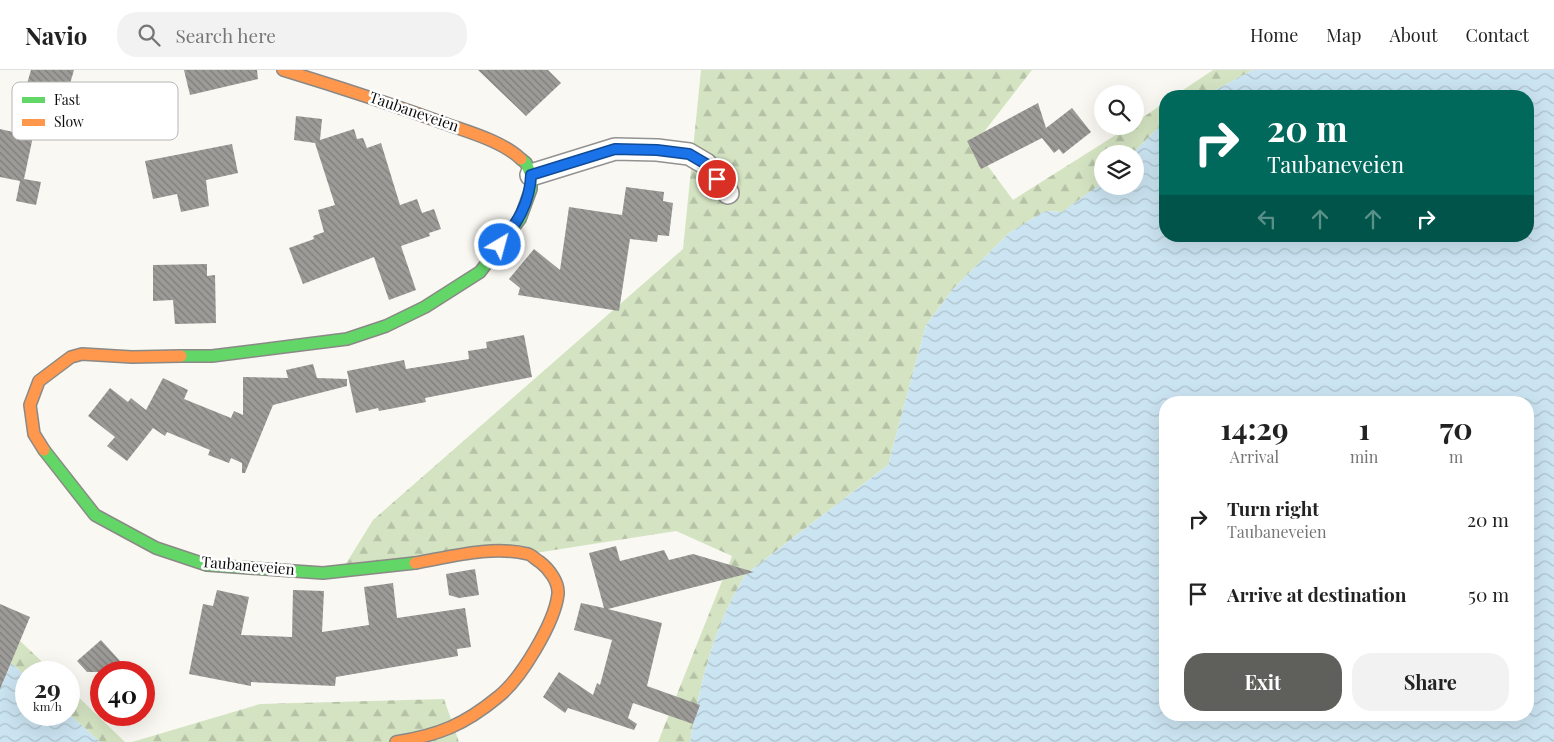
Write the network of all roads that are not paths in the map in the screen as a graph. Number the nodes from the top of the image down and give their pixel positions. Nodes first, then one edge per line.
1 (283, 70) edge
2 (531, 175) junction
3 (728, 193) dead end
4 (396, 742) edge

1 - 2 street, Taubaneveien
2 - 3 street
2 - 4 street, Taubaneveien

